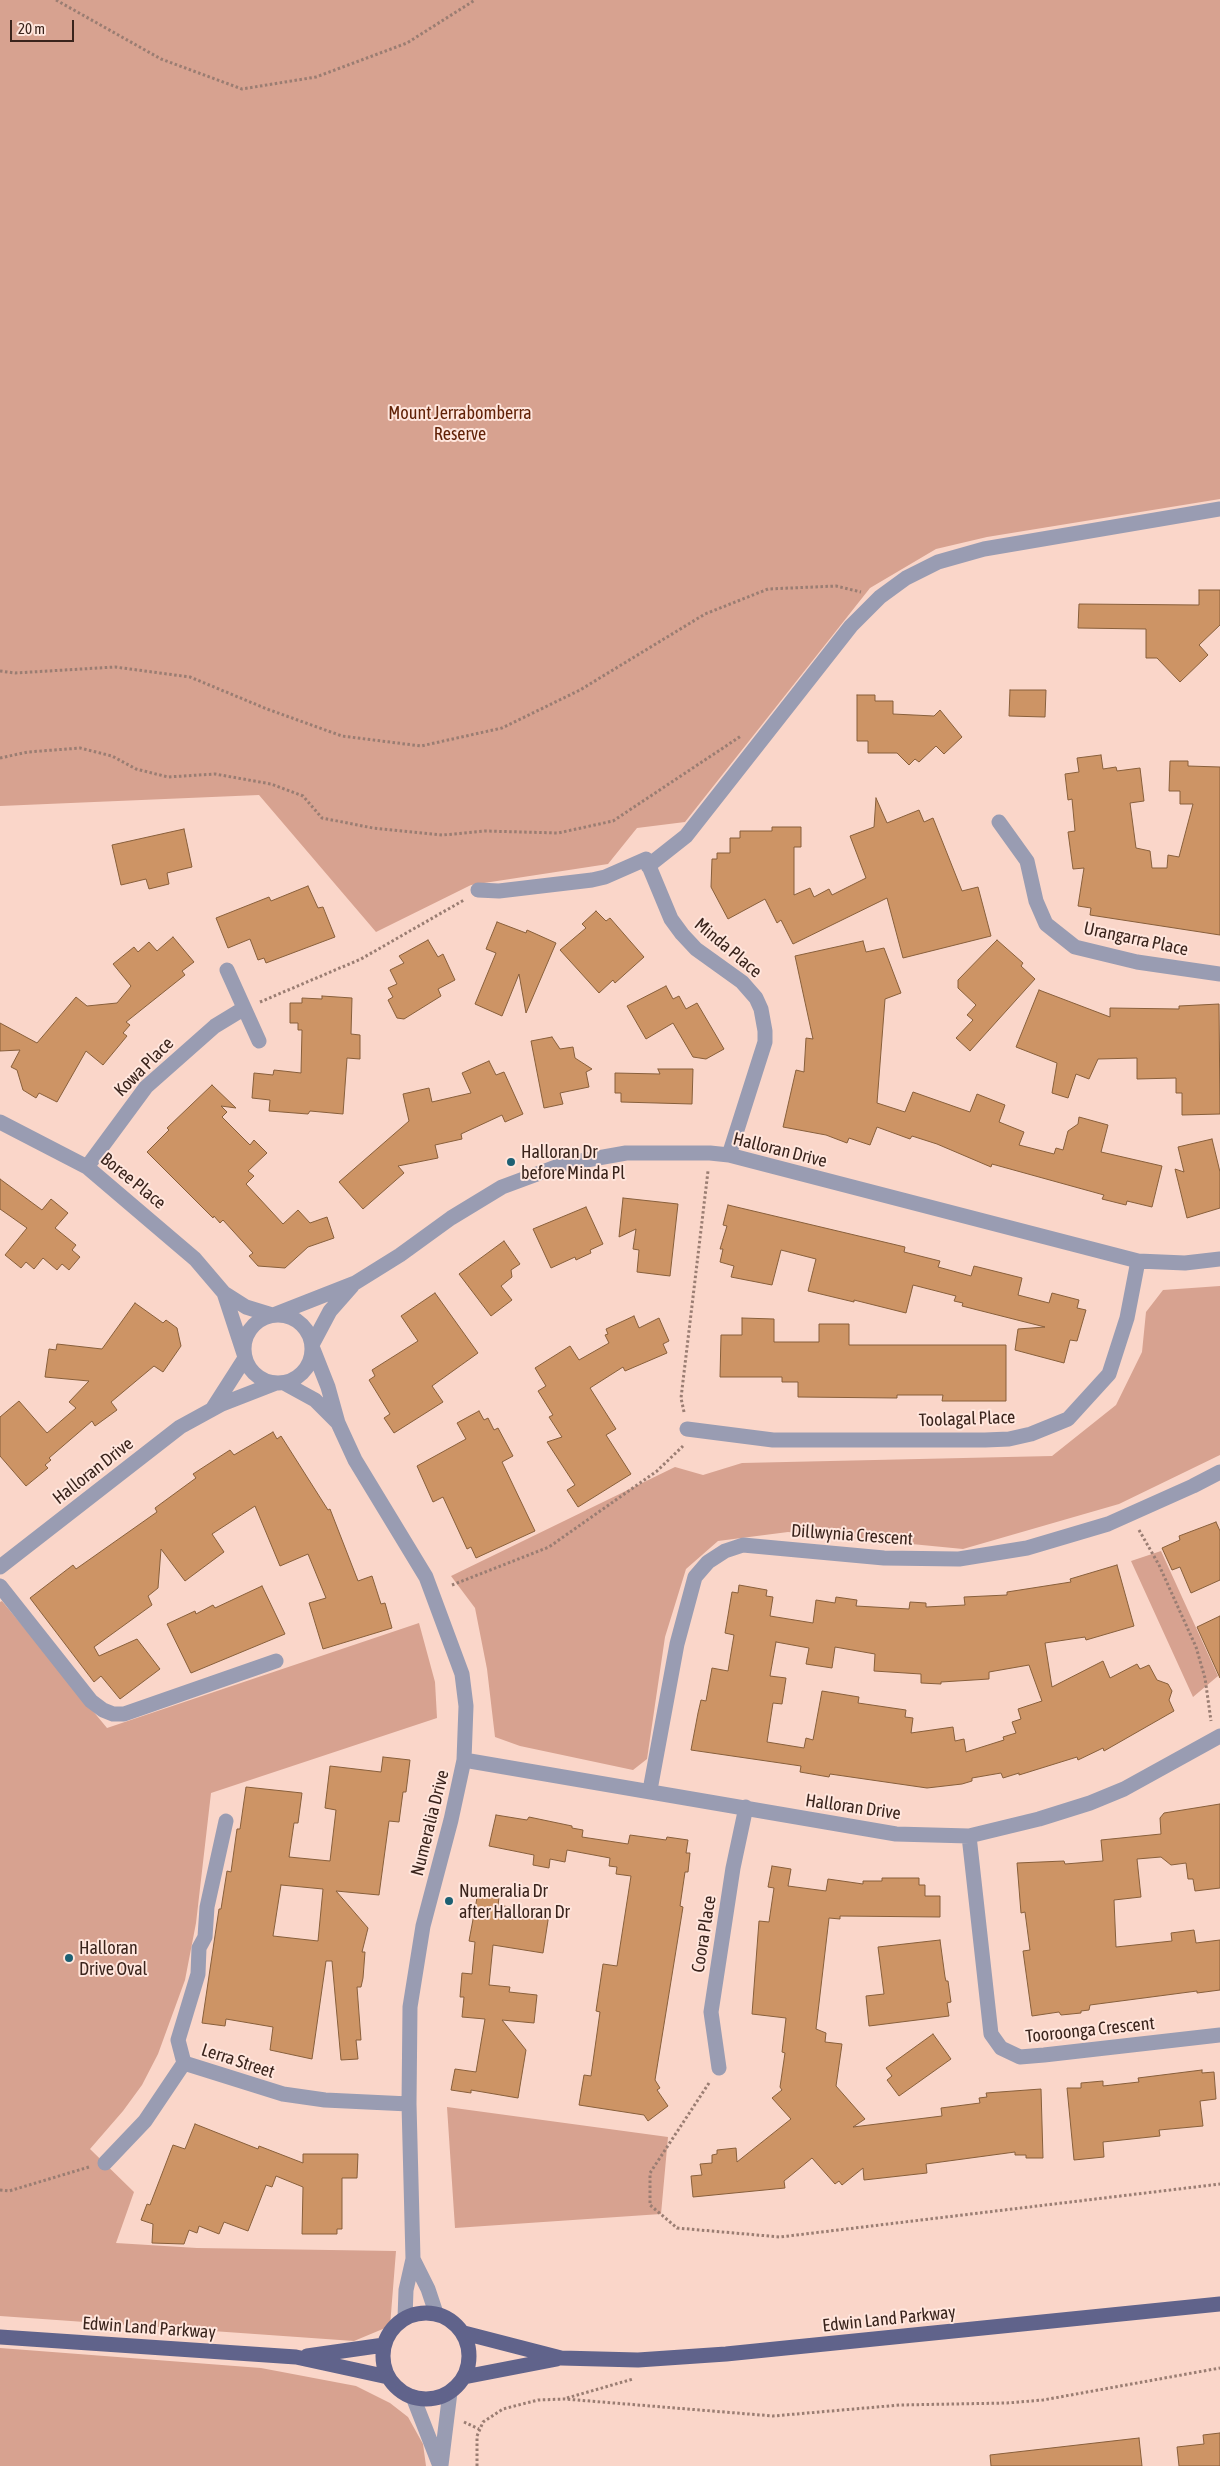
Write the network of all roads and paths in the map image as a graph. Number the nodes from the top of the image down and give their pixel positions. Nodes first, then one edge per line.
1 (56, 0) edge
2 (475, 0) edge
3 (1220, 509) edge
4 (880, 596) junction
5 (0, 671) edge
6 (744, 734) dead end
7 (0, 758) edge
8 (999, 822) dead end
9 (647, 863) junction
10 (483, 890) joint
11 (227, 970) dead end
12 (1220, 974) edge
13 (243, 1009) junction
14 (259, 1041) dead end
15 (0, 1122) edge
16 (710, 1152) junction
17 (729, 1155) junction
18 (87, 1167) junction
19 (1220, 1259) edge
20 (1138, 1261) junction
21 (355, 1283) junction
22 (224, 1293) junction
23 (274, 1314) junction
24 (313, 1346) junction
25 (245, 1356) junction
26 (280, 1383) junction
27 (212, 1409) junction
28 (338, 1423) junction
29 (687, 1429) junction
30 (1220, 1472) edge
31 (1132, 1514) junction
32 (0, 1567) edge
33 (452, 1584) dead end
34 (0, 1586) edge
35 (276, 1661) dead end
36 (1220, 1736) edge
37 (464, 1760) junction
38 (650, 1790) junction
39 (746, 1807) junction
40 (226, 1821) dead end
41 (970, 1836) junction
42 (1220, 2035) edge
43 (184, 2063) junction
44 (719, 2068) joint
45 (409, 2104) junction
46 (105, 2163) joint
47 (1220, 2184) edge
48 (0, 2190) edge
49 (413, 2259) junction
50 (1220, 2304) edge
51 (436, 2313) junction
52 (405, 2318) junction
53 (464, 2333) junction
54 (0, 2337) edge
55 (384, 2345) junction
56 (296, 2357) junction
57 (561, 2358) junction
58 (1220, 2368) edge
59 (388, 2376) junction
60 (464, 2376) junction
61 (450, 2392) junction
62 (413, 2397) junction
63 (461, 2420) dead end
64 (479, 2429) junction
65 (440, 2466) edge
66 (477, 2466) edge

1 - 2 path
3 - 4 street
4 - 5 path
4 - 9 street
6 - 7 path
8 - 12 street, Urangarra Place
9 - 10 street
9 - 17 street, Minda Place
10 - 13 path
11 - 13 street
13 - 14 street
13 - 18 street, Kowa Place
15 - 18 street, Boree Place
16 - 17 street, Halloran Drive
16 - 21 street, Halloran Drive
16 - 29 path
17 - 20 street, Halloran Drive
18 - 22 street, Boree Place
19 - 20 street, Halloran Drive
20 - 29 street, Toolagal Place
21 - 23 street, Halloran Drive
21 - 24 street, Halloran Drive
22 - 23 street, Boree Place
22 - 25 street, Boree Place
23 - 24 street
23 - 25 street
24 - 26 street
24 - 28 street, Numeralia Drive
25 - 26 street
25 - 27 street, Halloran Drive
26 - 27 street, Halloran Drive
26 - 28 street, Numeralia Drive
27 - 32 street, Halloran Drive
28 - 37 street, Numeralia Drive
29 - 33 path
30 - 31 street, Dillwynia Crescent
31 - 36 path
31 - 38 street, Dillwynia Crescent
34 - 35 street
36 - 41 street, Halloran Drive
37 - 38 street, Halloran Drive
37 - 45 street, Numeralia Drive
38 - 39 street, Halloran Drive
39 - 41 street, Halloran Drive
39 - 44 street, Coora Place
40 - 43 street
41 - 42 street, Tooroonga Crescent
43 - 45 street, Lerra Street
43 - 46 street, Lerra Street
44 - 47 path
45 - 49 street, Numeralia Drive
46 - 48 path
49 - 51 street, Numeralia Drive
49 - 52 street, Numeralia Drive
50 - 57 main road, Edwin Land Parkway
51 - 52 main road
51 - 53 main road
52 - 55 main road
53 - 57 main road, Edwin Land Parkway
53 - 60 main road
54 - 56 main road, Edwin Land Parkway
55 - 56 main road, Edwin Land Parkway
55 - 59 main road
56 - 59 main road, Edwin Land Parkway
57 - 60 main road, Edwin Land Parkway
58 - 64 path
59 - 62 main road
60 - 61 main road
61 - 62 main road
61 - 65 street
62 - 65 street
63 - 64 path
64 - 66 path

